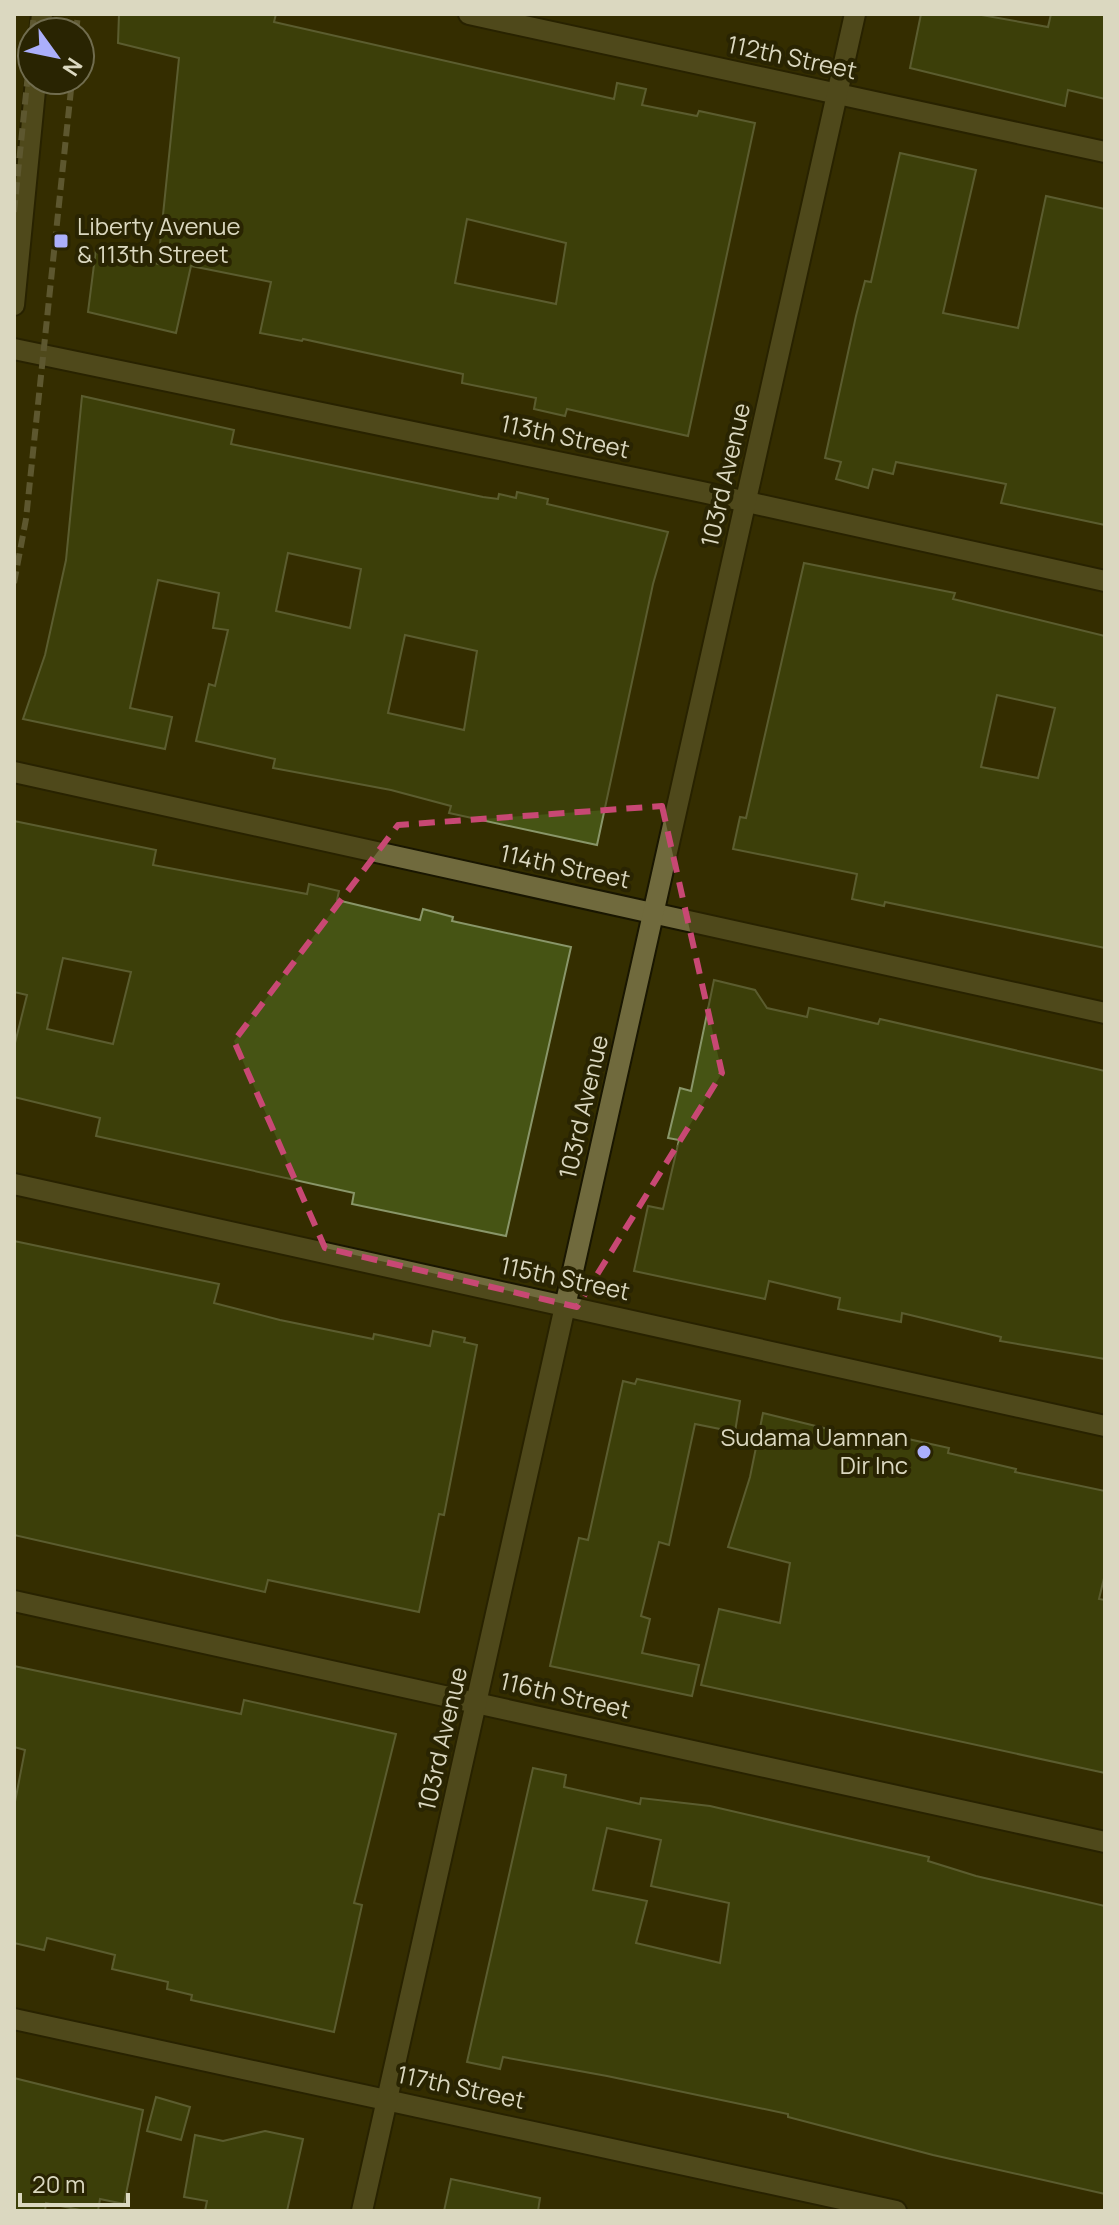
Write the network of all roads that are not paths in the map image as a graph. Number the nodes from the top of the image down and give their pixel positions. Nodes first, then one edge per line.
1 (469, 14) edge
2 (855, 14) edge
3 (837, 95) junction
4 (34, 96) edge
5 (1105, 152) edge
6 (14, 305) edge
7 (14, 349) edge
8 (747, 501) junction
9 (1105, 581) edge
10 (14, 772) edge
11 (655, 914) junction
12 (1105, 1013) edge
13 (14, 1184) edge
14 (566, 1307) junction
15 (1105, 1426) edge
16 (14, 1601) edge
17 (478, 1703) junction
18 (1105, 1842) edge
19 (14, 2019) edge
20 (387, 2098) junction
21 (362, 2211) edge
22 (896, 2211) edge

1 - 3 street, 112th Street
2 - 3 street, 103rd Avenue
3 - 5 street, 112th Street
3 - 8 street, 103rd Avenue
4 - 6 street
7 - 8 street, 113th Street
8 - 9 street, 113th Street
8 - 11 street, 103rd Avenue
10 - 11 street, 114th Street
11 - 12 street, 114th Street
11 - 14 street, 103rd Avenue
13 - 14 street, 115th Street
14 - 15 street, 115th Street
14 - 17 street, 103rd Avenue
16 - 17 street, 116th Street
17 - 18 street, 116th Street
17 - 20 street, 103rd Avenue
19 - 20 street, 117th Street
20 - 21 street, 103rd Avenue
20 - 22 street, 117th Street

